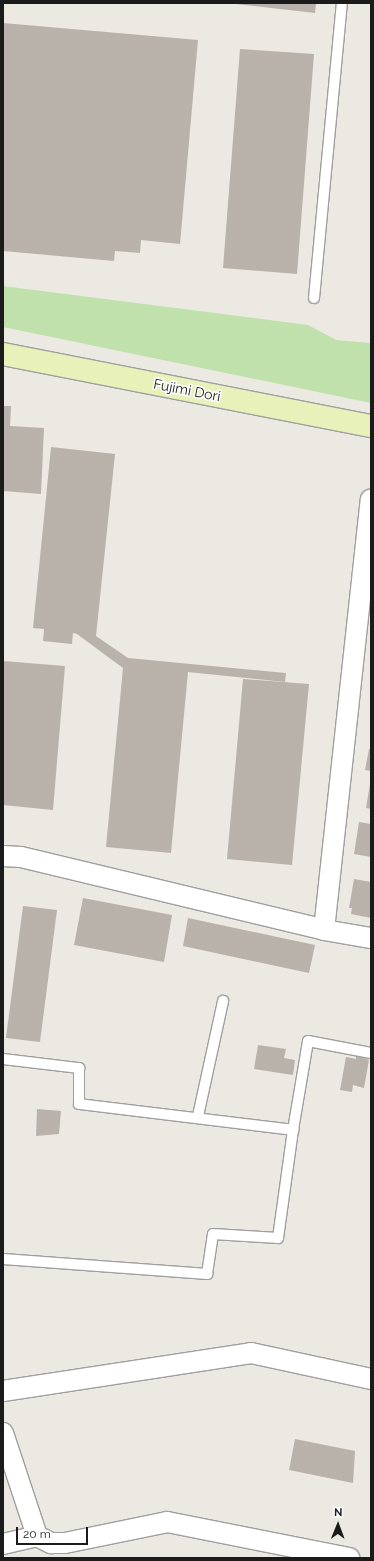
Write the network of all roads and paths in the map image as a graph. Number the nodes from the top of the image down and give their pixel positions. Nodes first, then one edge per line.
1 (342, 3) edge
2 (314, 298) dead end
3 (3, 354) edge
4 (371, 426) edge
5 (371, 500) edge
6 (3, 856) edge
7 (324, 930) junction
8 (371, 938) edge
9 (223, 1002) dead end
10 (371, 1052) edge
11 (3, 1059) edge
12 (198, 1116) junction
13 (293, 1130) junction
14 (3, 1259) edge
15 (371, 1379) edge
16 (3, 1391) edge
17 (3, 1433) edge
18 (3, 1544) edge
19 (48, 1546) edge
20 (349, 1558) edge

1 - 2 lane
3 - 4 street, Fujimi Dori
5 - 7 street
6 - 7 street
7 - 8 street
9 - 12 lane
10 - 13 lane
11 - 12 lane
12 - 13 lane
13 - 14 lane
15 - 16 street
17 - 19 street
18 - 19 street
19 - 20 street

